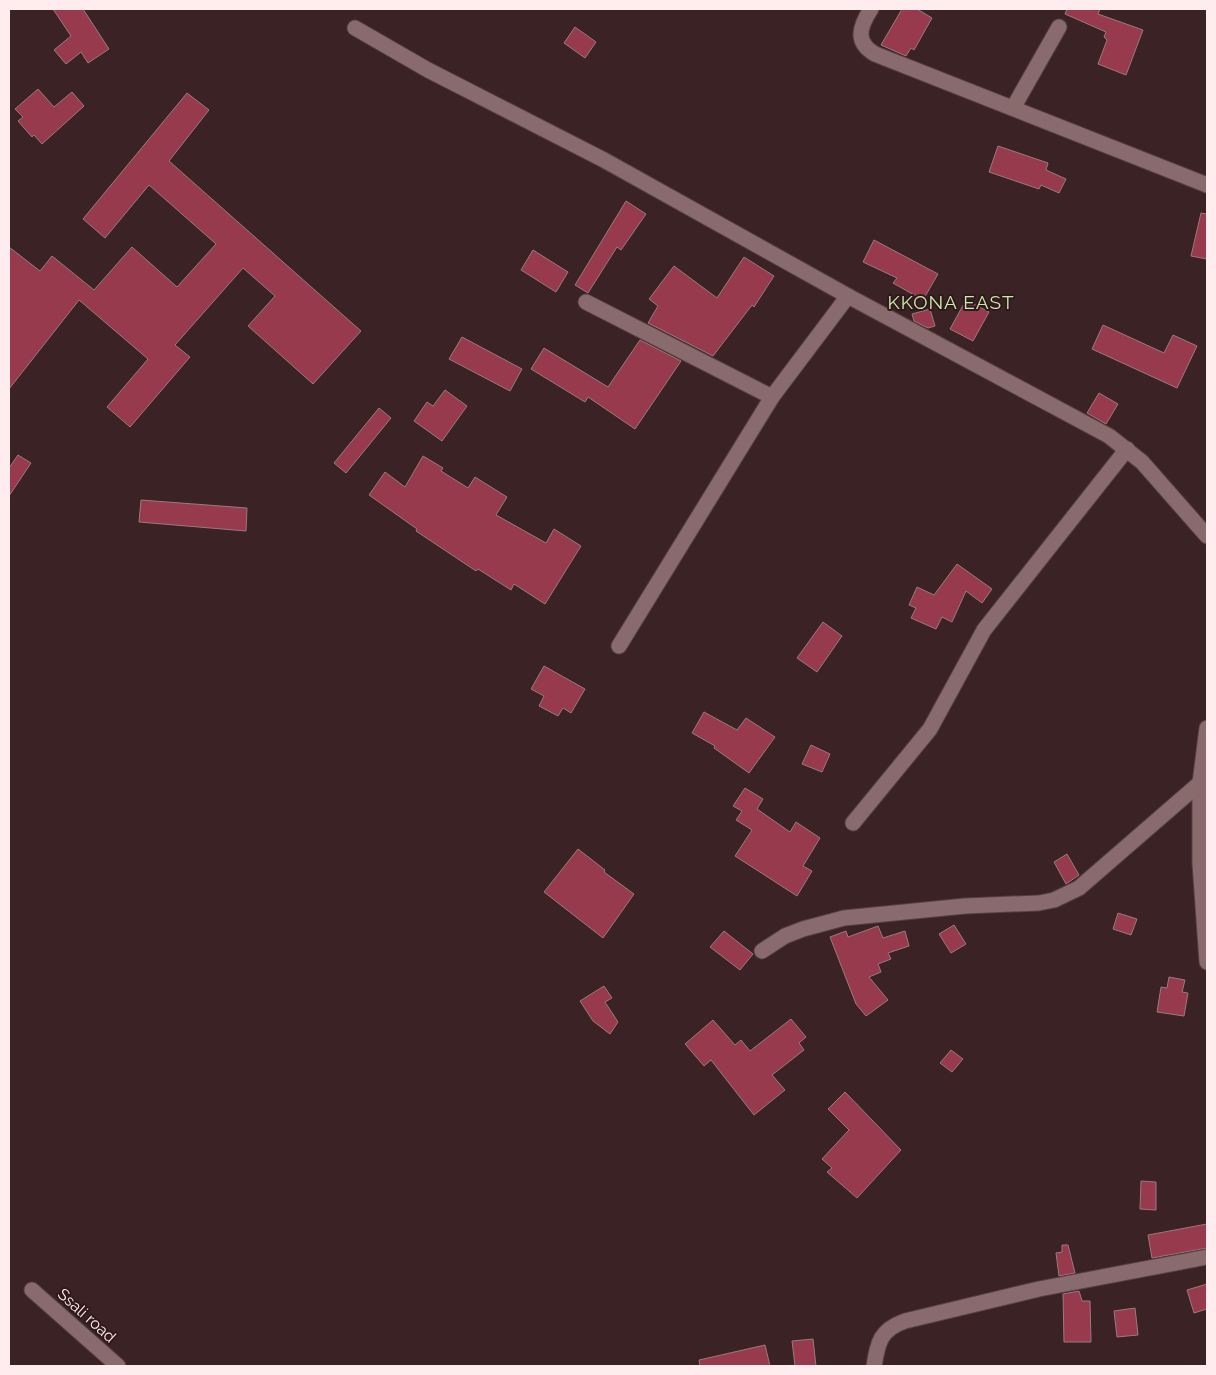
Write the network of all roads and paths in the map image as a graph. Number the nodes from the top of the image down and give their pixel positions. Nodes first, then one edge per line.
1 (870, 9) edge
2 (1059, 27) dead end
3 (354, 28) dead end
4 (1013, 108) junction
5 (1207, 185) edge
6 (848, 296) junction
7 (586, 302) dead end
8 (772, 397) junction
9 (1127, 448) junction
10 (1207, 536) edge
11 (619, 646) dead end
12 (1207, 728) edge
13 (1200, 783) junction
14 (853, 823) dead end
15 (762, 951) dead end
16 (1207, 962) edge
17 (1207, 1257) edge
18 (32, 1290) dead end
19 (118, 1366) edge
20 (874, 1366) edge

1 - 4 street
2 - 4 street
3 - 6 street
4 - 5 street
6 - 8 street
6 - 9 street
7 - 8 street
8 - 11 street
9 - 10 street
9 - 14 street
12 - 13 street
13 - 15 street
13 - 16 street
17 - 20 street
18 - 19 street, Ssali road

